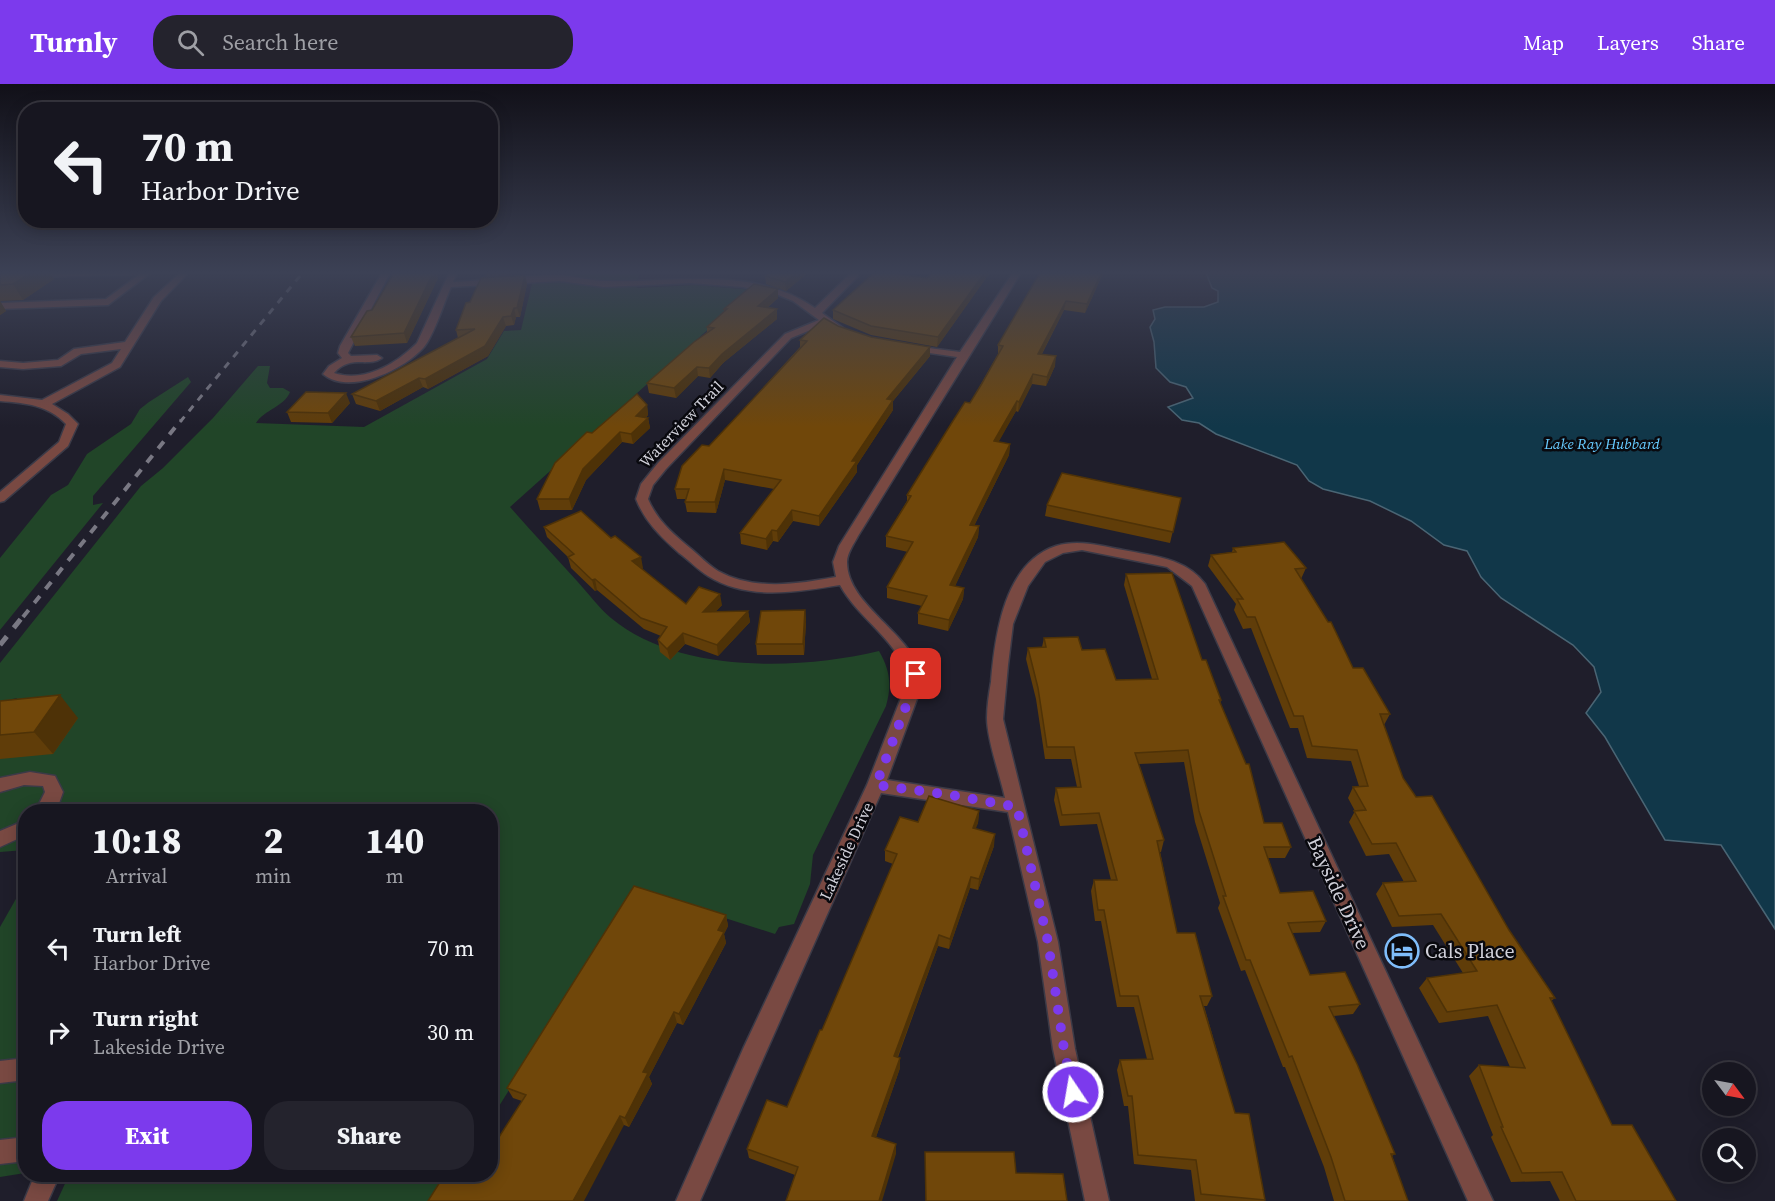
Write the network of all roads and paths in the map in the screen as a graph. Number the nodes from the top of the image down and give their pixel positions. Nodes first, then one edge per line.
1 (142, 323) edge
2 (358, 323) edge
3 (431, 323) edge
4 (811, 323) edge
5 (829, 323) edge
6 (984, 323) edge
7 (851, 336) edge
8 (129, 345) junction
9 (899, 345) edge
10 (963, 355) junction
11 (377, 358) dead end
12 (348, 359) junction
13 (0, 364) edge
14 (0, 398) edge
15 (44, 404) junction
16 (0, 498) edge
17 (845, 580) junction
18 (0, 784) edge
19 (876, 785) junction
20 (50, 804) edge
21 (1017, 807) junction
22 (18, 831) edge
23 (0, 839) edge
24 (18, 1071) edge
25 (0, 1072) edge
26 (18, 1150) edge
27 (0, 1152) edge
28 (44, 1182) edge
29 (36, 1201) edge
30 (688, 1201) edge
31 (1096, 1201) edge
32 (1481, 1201) edge

1 - 8 street
2 - 12 street
3 - 12 street
4 - 17 street, Waterview Trail
5 - 7 street
6 - 10 street
8 - 13 street
8 - 15 street
9 - 10 street
10 - 17 street
11 - 12 street
14 - 15 street
15 - 16 street
17 - 19 street, Lakeside Drive
18 - 20 street
19 - 21 street
19 - 30 street, Lakeside Drive
21 - 31 street
21 - 32 street, Bayside Drive
22 - 23 street
24 - 25 street
26 - 27 street
28 - 29 street

